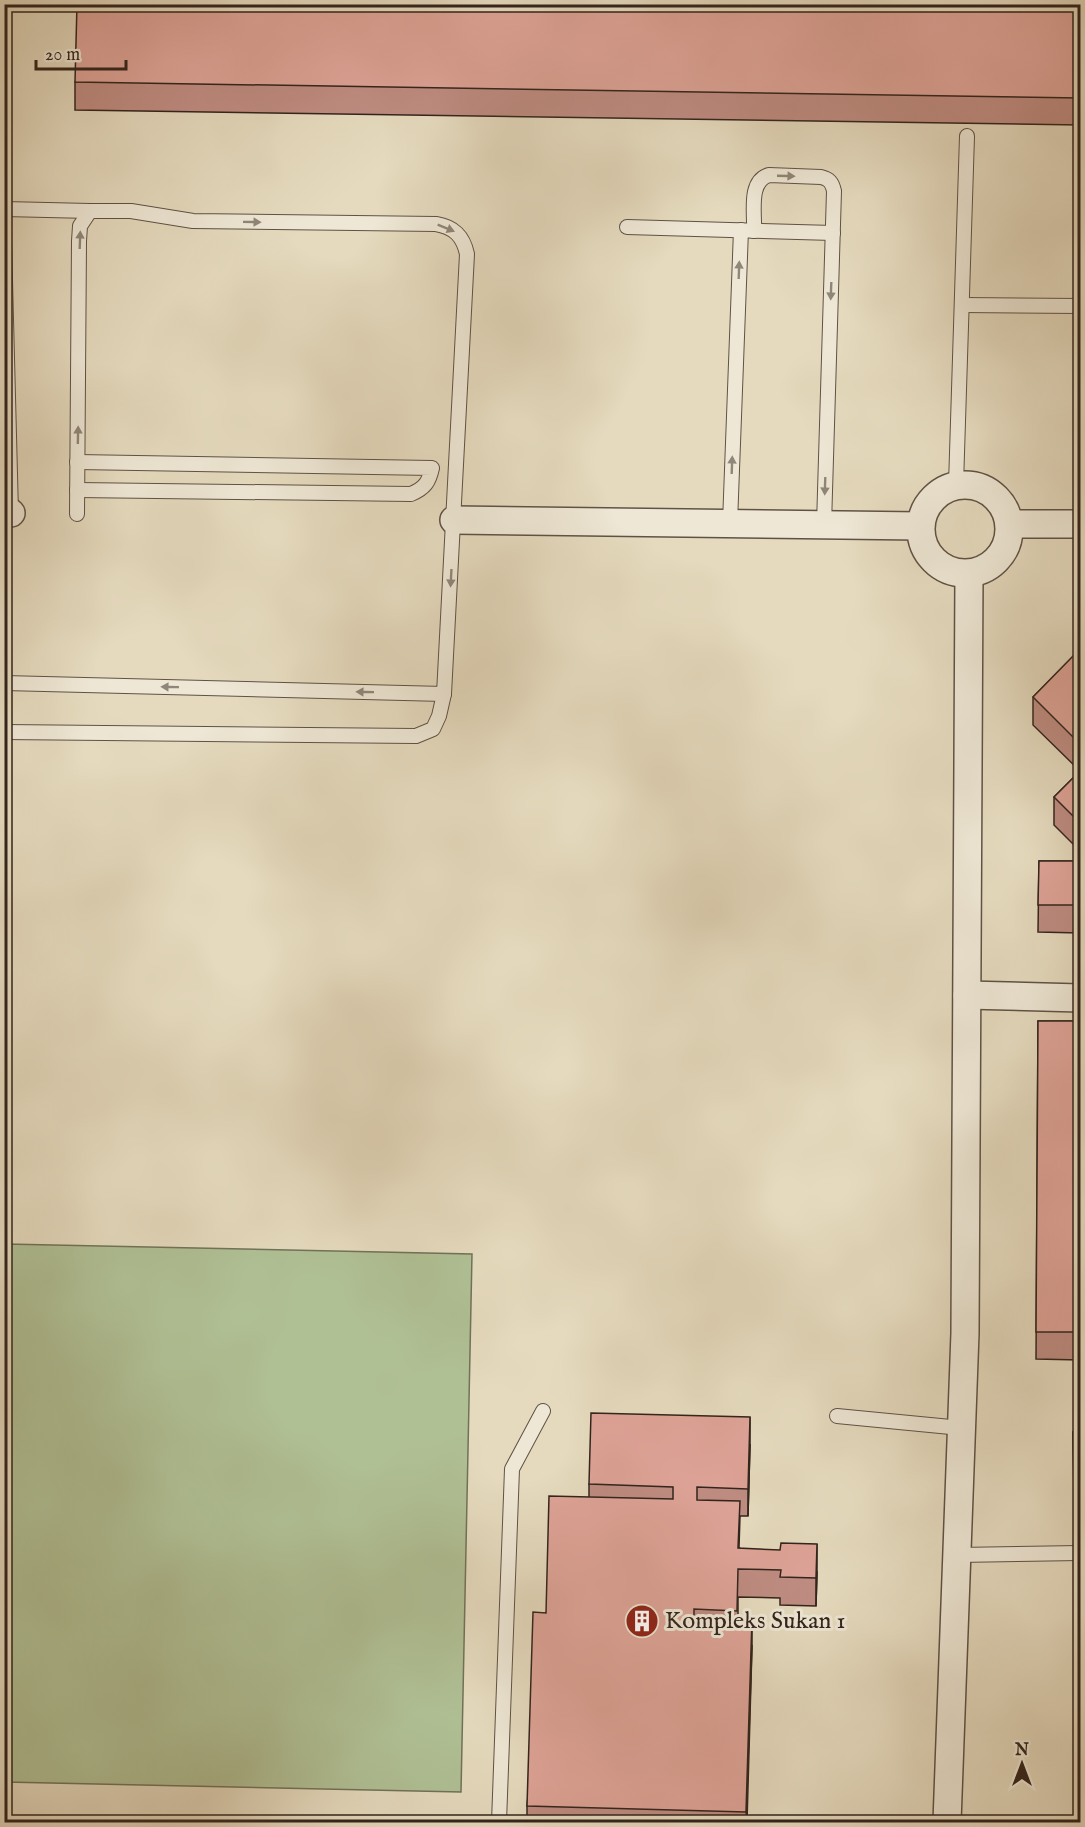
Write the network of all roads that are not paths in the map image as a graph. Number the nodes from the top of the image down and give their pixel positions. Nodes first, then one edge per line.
1 (967, 136) dead end
2 (4, 209) edge
3 (90, 211) junction
4 (627, 227) dead end
5 (747, 230) junction
6 (833, 233) junction
7 (4, 242) edge
8 (962, 305) junction
9 (1080, 306) edge
10 (77, 462) junction
11 (299, 466) junction
12 (956, 485) junction
13 (77, 490) junction
14 (299, 492) junction
15 (8, 513) edge
16 (77, 514) dead end
17 (454, 520) junction
18 (730, 523) junction
19 (1010, 524) junction
20 (1080, 524) edge
21 (824, 525) junction
22 (920, 526) junction
23 (969, 574) junction
24 (4, 683) edge
25 (444, 694) junction
26 (4, 732) edge
27 (967, 995) junction
28 (1080, 998) edge
29 (543, 1411) dead end
30 (837, 1416) dead end
31 (961, 1428) junction
32 (1080, 1553) edge
33 (957, 1555) junction
34 (499, 1822) edge
35 (947, 1822) edge

1 - 8 lane
2 - 3 lane
10 -> 3 lane
3 -> 17 lane
4 - 5 lane
5 - 6 lane
5 -> 6 lane
18 -> 5 lane
6 -> 21 lane
7 - 15 lane
8 - 9 lane
8 - 12 lane
10 - 11 lane
10 - 13 lane
11 - 14 lane
11 - 14 lane
12 - 19 street
12 - 22 street
13 - 14 lane
13 - 16 lane
17 - 18 street
17 -> 25 lane
18 - 21 street
19 - 20 street
19 - 23 street
21 - 22 street
22 - 23 street
23 - 27 street
25 -> 24 lane
25 - 26 lane
27 - 28 street
27 - 31 street
29 - 34 lane
30 - 31 lane
31 - 33 street
32 - 33 lane
33 - 35 street

